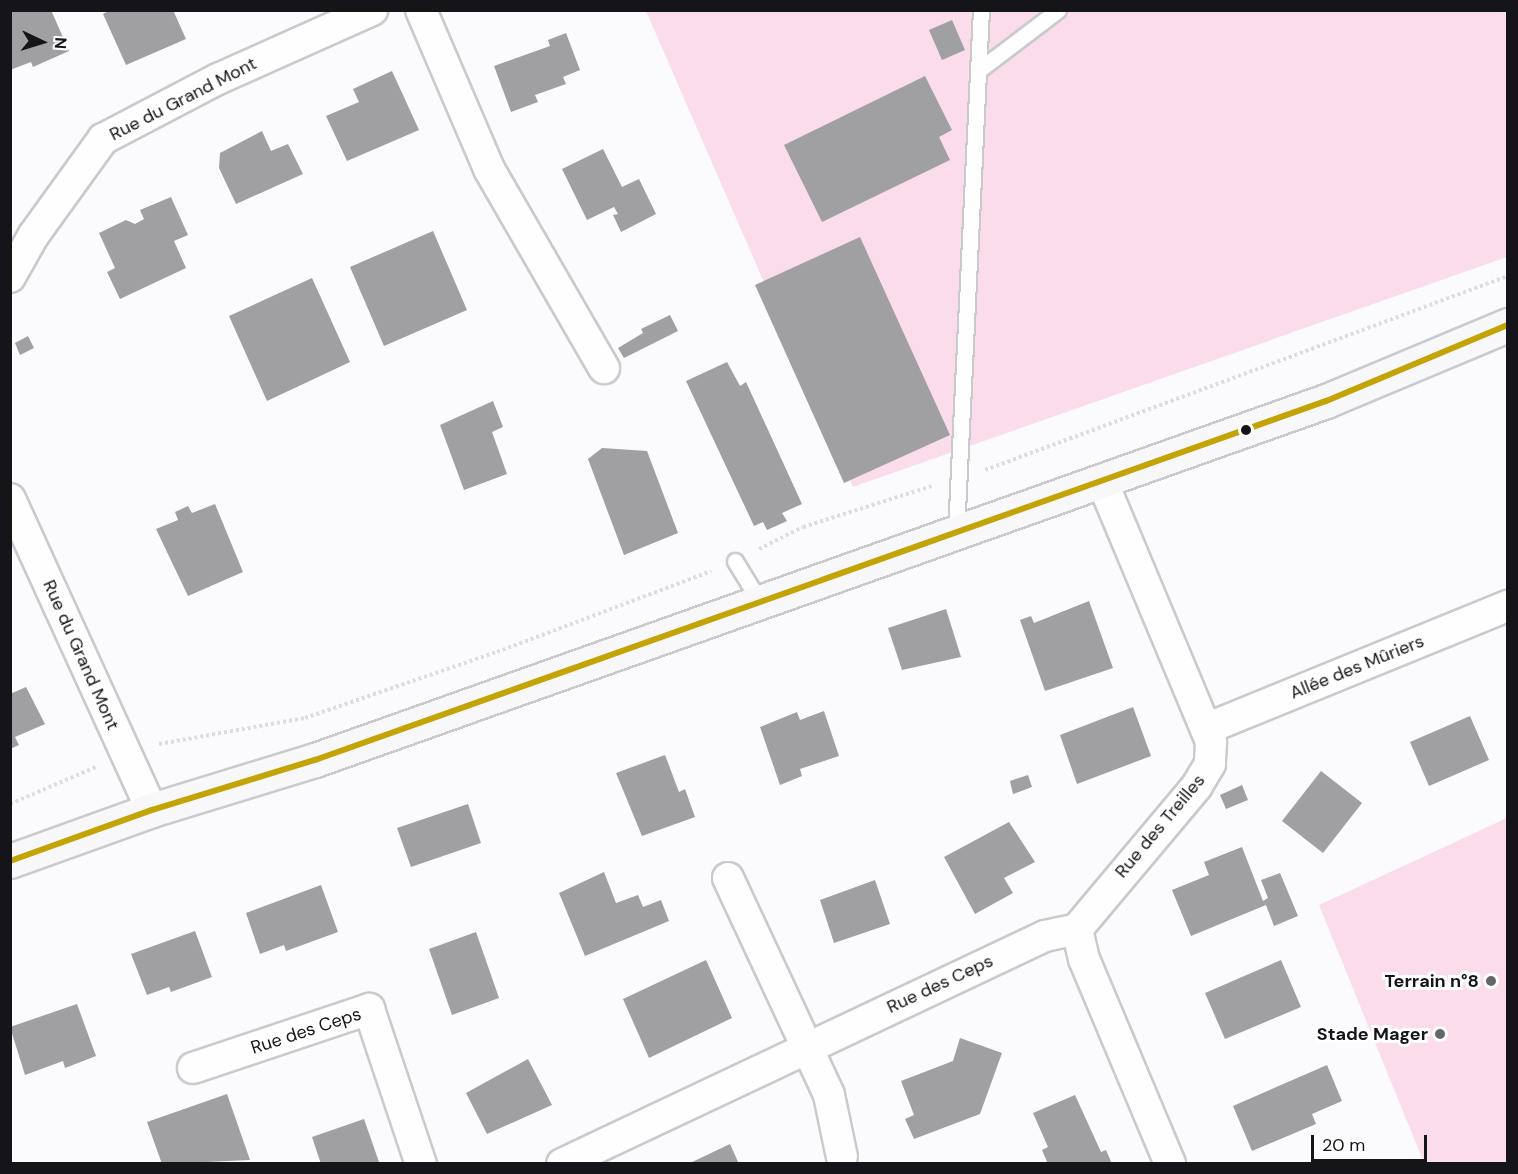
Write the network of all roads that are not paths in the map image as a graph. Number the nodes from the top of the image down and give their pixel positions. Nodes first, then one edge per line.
1 (372, 10) edge
2 (421, 10) edge
3 (981, 10) edge
4 (1058, 10) edge
5 (979, 70) junction
6 (22, 232) edge
7 (10, 278) edge
8 (1508, 325) edge
9 (604, 368) dead end
10 (1102, 481) junction
11 (10, 499) edge
12 (956, 532) junction
13 (735, 561) dead end
14 (760, 602) junction
15 (1508, 606) edge
16 (1206, 729) junction
17 (152, 810) junction
18 (10, 861) edge
19 (729, 878) dead end
20 (1077, 929) junction
21 (805, 1046) junction
22 (193, 1068) dead end
23 (842, 1157) dead end
24 (421, 1164) edge
25 (562, 1164) edge
26 (1170, 1164) edge

1 - 6 street, Rue du Grand Mont
2 - 9 street
3 - 5 lane
4 - 5 lane
5 - 12 lane
6 - 7 street, Rue du Grand Mont
8 - 10 main road
10 - 12 main road
10 - 16 street, Rue des Treilles
11 - 17 street, Rue du Grand Mont
12 - 14 main road
13 - 14 lane
14 - 17 main road
15 - 16 street, Allée des Mûriers
16 - 20 street, Rue des Treilles
17 - 18 main road
19 - 21 street
20 - 21 street, Rue des Ceps
20 - 26 street
21 - 23 street
21 - 25 street, Rue des Ceps
22 - 24 street, Rue des Ceps

